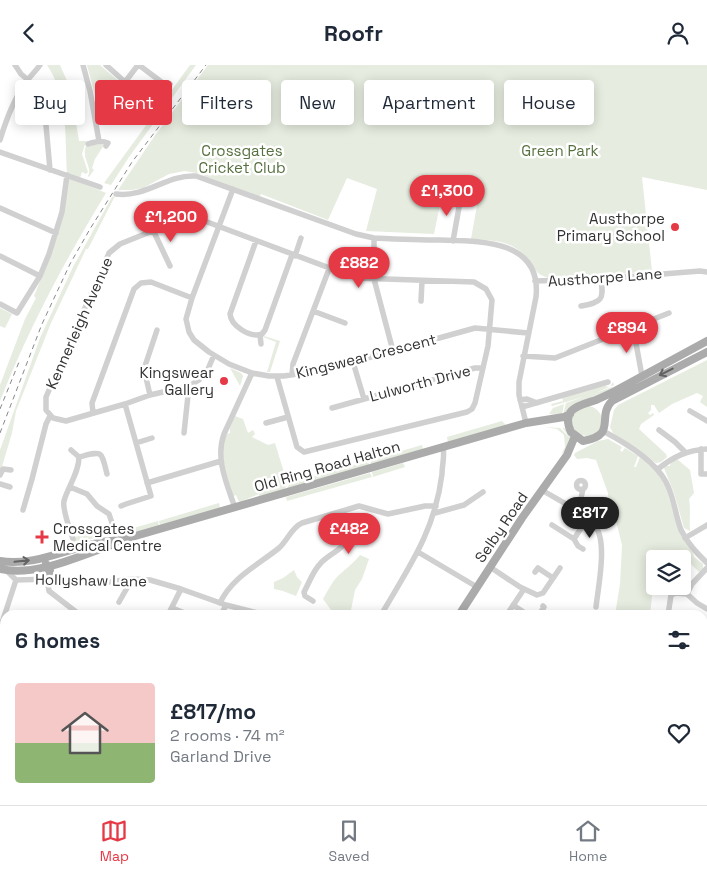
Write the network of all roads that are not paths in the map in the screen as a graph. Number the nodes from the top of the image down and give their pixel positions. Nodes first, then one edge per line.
1 (15, 65) edge
2 (40, 65) edge
3 (83, 65) edge
4 (106, 65) edge
5 (138, 65) edge
6 (28, 80) joint
7 (123, 80) edge
8 (127, 80) edge
9 (158, 80) edge
10 (15, 103) edge
11 (93, 105) joint
12 (46, 125) edge
13 (0, 140) edge
14 (99, 141) junction
15 (88, 144) dead end
16 (106, 146) dead end
17 (0, 152) edge
18 (50, 169) junction
19 (69, 176) junction
20 (100, 187) dead end
21 (233, 189) junction
22 (116, 194) dead end
23 (461, 196) dead end
24 (0, 207) edge
25 (219, 227) junction
26 (153, 230) junction
27 (56, 233) junction
28 (301, 238) dead end
29 (374, 238) junction
30 (256, 241) junction
31 (453, 241) junction
32 (294, 255) junction
33 (0, 256) edge
34 (170, 266) dead end
35 (329, 269) junction
36 (707, 272) edge
37 (40, 276) junction
38 (374, 279) junction
39 (602, 279) junction
40 (422, 281) junction
41 (535, 281) junction
42 (192, 298) junction
43 (421, 301) dead end
44 (0, 304) edge
45 (581, 306) dead end
46 (313, 311) junction
47 (669, 313) dead end
48 (345, 323) dead end
49 (633, 327) junction
50 (490, 329) junction
51 (157, 330) dead end
52 (528, 333) junction
53 (260, 335) junction
54 (707, 341) edge
55 (261, 344) dead end
56 (393, 351) junction
57 (707, 352) edge
58 (214, 355) junction
59 (523, 356) junction
60 (353, 362) junction
61 (483, 368) junction
62 (252, 373) junction
63 (292, 375) junction
64 (642, 376) junction
65 (276, 377) junction
66 (608, 382) dead end
67 (189, 386) junction
68 (150, 395) junction
69 (364, 399) junction
70 (520, 400) junction
71 (591, 402) junction
72 (537, 403) junction
73 (125, 404) junction
74 (522, 407) junction
75 (332, 408) dead end
76 (690, 411) dead end
77 (93, 413) junction
78 (570, 414) junction
79 (50, 416) junction
80 (606, 416) junction
81 (288, 417) junction
82 (544, 420) junction
83 (707, 421) edge
84 (266, 423) dead end
85 (526, 423) junction
86 (569, 427) junction
87 (659, 430) dead end
88 (603, 431) junction
89 (184, 433) dead end
90 (575, 436) junction
91 (152, 438) dead end
92 (583, 441) junction
93 (136, 443) junction
94 (443, 447) junction
95 (704, 449) edge
96 (71, 450) dead end
97 (685, 452) junction
98 (567, 455) junction
99 (79, 457) junction
100 (221, 461) junction
101 (658, 469) junction
102 (12, 470) dead end
103 (107, 474) dead end
104 (707, 474) edge
105 (0, 475) edge
106 (147, 483) junction
107 (0, 484) edge
108 (10, 487) dead end
109 (70, 487) junction
110 (583, 489) dead end
111 (542, 490) junction
112 (483, 492) dead end
113 (121, 506) dead end
114 (235, 508) junction
115 (22, 510) dead end
116 (436, 510) junction
117 (573, 510) junction
118 (342, 511) junction
119 (588, 519) junction
120 (552, 525) dead end
121 (707, 525) edge
122 (685, 538) junction
123 (73, 539) dead end
124 (574, 539) junction
125 (118, 541) junction
126 (583, 549) dead end
127 (418, 552) junction
128 (0, 561) edge
129 (45, 562) junction
130 (707, 563) edge
131 (490, 567) junction
132 (560, 568) dead end
133 (707, 568) edge
134 (3, 569) edge
135 (535, 572) dead end
136 (553, 578) junction
137 (47, 579) junction
138 (16, 580) junction
139 (127, 580) junction
140 (691, 586) edge
141 (477, 587) junction
142 (181, 589) junction
143 (524, 589) junction
144 (671, 595) edge
145 (688, 595) edge
146 (313, 601) dead end
147 (119, 602) dead end
148 (223, 604) junction
149 (513, 605) junction
150 (542, 606) dead end
151 (596, 607) dead end
152 (172, 608) joint
153 (707, 609) edge
154 (4, 610) edge
155 (74, 610) edge
156 (177, 610) edge
157 (222, 610) edge
158 (246, 610) edge
159 (384, 610) edge
160 (462, 610) edge
161 (510, 610) edge
162 (520, 610) edge
163 (542, 610) edge
164 (669, 610) edge

1 - 6 street
2 - 6 street
3 - 11 street
4 - 7 street
5 - 8 street
5 - 9 street
10 - 13 street
11 - 14 street
12 - 18 street
14 - 15 street
14 - 16 street
17 - 18 street
18 - 19 street
19 - 20 street
19 - 27 street
21 - 22 street, Austhorpe Lane
21 - 25 street, Kingswear Crescent
21 - 29 street, Austhorpe Lane
23 - 31 street
24 - 27 street
25 - 26 street, Kennerleigh Avenue
25 - 30 street, Kennerleigh Avenue
25 - 42 street, Kingswear Crescent
26 - 34 street
26 - 79 street, Kennerleigh Avenue
27 - 37 street
28 - 32 street
29 - 31 street, Austhorpe Lane
29 - 38 street
30 - 32 street, Kennerleigh Avenue
30 - 53 street
31 - 41 street, Austhorpe Lane
32 - 35 street, Kennerleigh Avenue
32 - 53 street
33 - 37 street
35 - 38 street, Kennerleigh Avenue
35 - 46 street
36 - 39 street, Austhorpe Lane
37 - 44 street
38 - 40 street, Kennerleigh Avenue
38 - 56 street
39 - 41 street, Austhorpe Lane
39 - 45 street
40 - 43 street
40 - 50 street, Kennerleigh Avenue
41 - 52 street
42 - 58 street, Kingswear Crescent
42 - 77 street
46 - 48 street
46 - 63 street
47 - 49 street
49 - 59 street
49 - 64 street
50 - 52 street, Kingswear Crescent
50 - 56 street, Kingswear Crescent
50 - 61 street
51 - 68 street
52 - 59 street
53 - 55 street
54 - 64 main road
56 - 60 street, Kingswear Crescent
57 -> 80 main road
58 - 62 street, Kingswear Crescent
58 - 67 street
59 - 70 street
60 - 63 street, Kingswear Crescent
60 - 69 street, Lulworth Drive
61 - 69 street, Lulworth Drive
61 - 81 street
62 - 65 street, Kingswear Crescent
62 - 100 street
63 - 65 street, Kingswear Crescent
64 - 71 main road
65 - 81 street
66 - 72 street
67 - 68 street
67 - 89 street
68 - 73 street
69 - 75 street
70 - 72 street
70 - 74 street
71 - 78 main road
71 - 80 main road
72 - 74 street
73 - 77 street
73 - 93 street
74 - 85 street
76 - 83 street
77 - 79 street
78 - 82 main road, Old Ring Road Halton
78 - 86 main road
79 - 115 street
80 - 88 main road
81 - 84 street
82 - 85 main road, Old Ring Road Halton
82 - 86 main road, Old Ring Road Halton
85 - 94 main road, Old Ring Road Halton
86 - 90 main road
87 - 97 street
88 - 92 main road
88 - 101 street
90 - 92 main road
90 - 98 main road, Selby Road
91 - 93 street
92 - 98 main road, Selby Road
93 - 106 street
94 - 114 main road, Old Ring Road Halton
94 - 116 street
95 - 97 street
95 - 104 street
96 - 99 street
97 - 101 street
98 - 111 main road, Selby Road
99 - 103 street
99 - 109 street
100 - 106 street
100 - 114 street
101 - 122 street
102 - 105 street
106 - 113 street
107 - 108 street
109 - 123 street
109 - 125 street
110 - 117 street
111 - 117 street
111 - 131 main road, Selby Road
112 - 116 street
114 - 125 main road, Old Ring Road Halton
116 - 118 street
116 - 127 street
117 - 119 street
118 - 146 street
118 - 148 street
119 - 124 street
119 - 151 street
120 - 124 street
121 - 122 street
122 - 130 street
124 - 126 street
125 - 129 main road, Old Ring Road Halton
127 - 141 street
127 - 159 street
128 -> 129 main road
129 - 134 main road
129 - 137 main road
131 - 141 main road, Selby Road
131 - 143 street
132 - 136 street
133 - 140 street
134 - 138 street, Hollyshaw Lane
135 - 136 street
136 - 143 street
137 - 138 street, Hollyshaw Lane
137 - 139 street, Hollyshaw Lane
137 - 155 street
138 - 154 street
139 - 142 street, Hollyshaw Lane
139 - 147 street
141 - 160 main road, Selby Road
142 - 148 street, Hollyshaw Lane
142 - 152 street
143 - 149 street
144 - 164 street
145 - 153 street
148 - 157 street
148 - 158 street, Hollyshaw Lane
149 - 161 street
149 - 162 street
150 - 163 street
152 - 156 street

